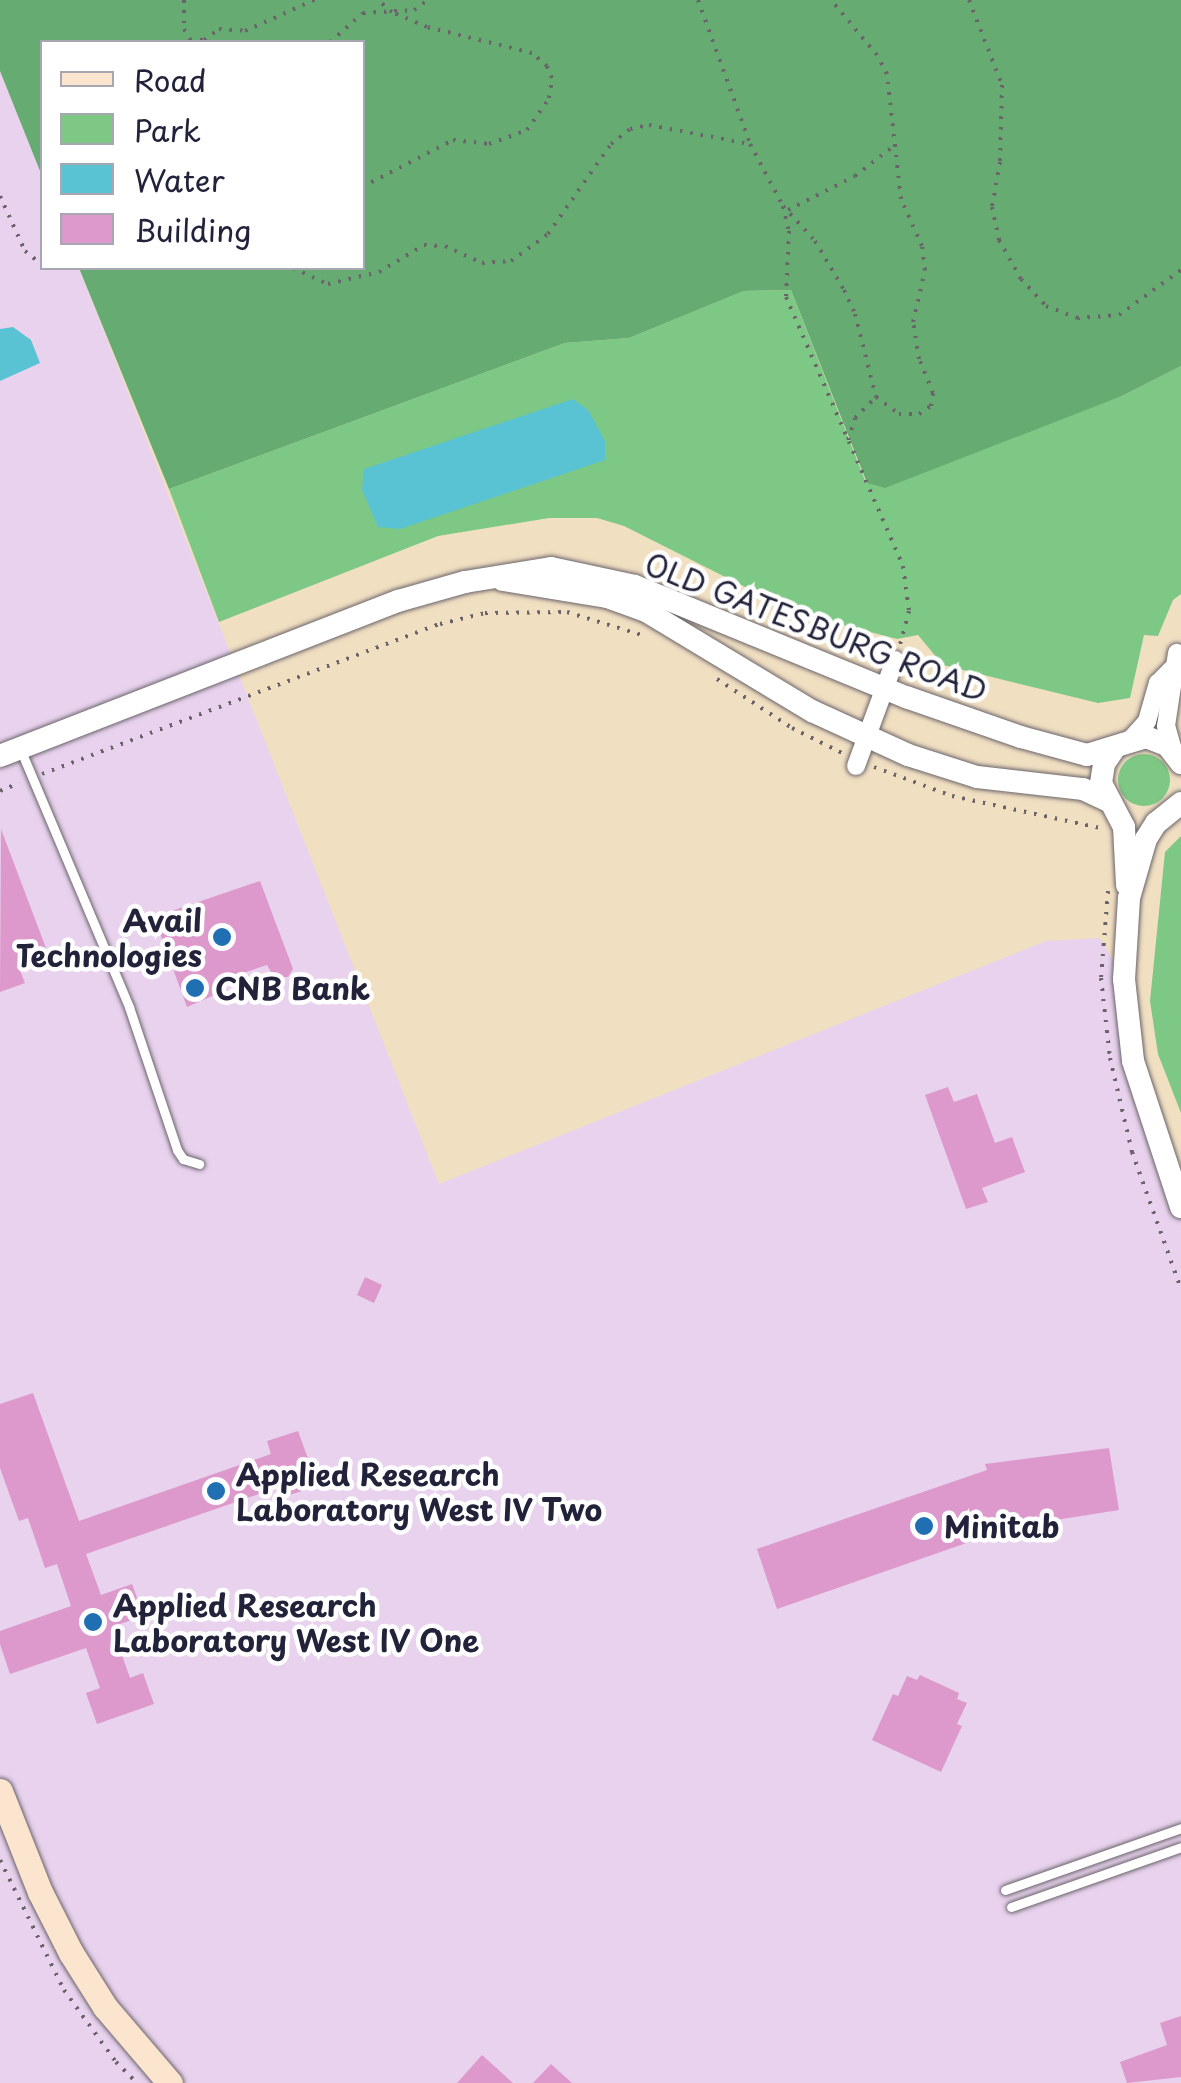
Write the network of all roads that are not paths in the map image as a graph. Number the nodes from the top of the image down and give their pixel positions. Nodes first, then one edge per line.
1 (494, 578) junction
2 (895, 660) road end
3 (884, 688) junction
4 (866, 738) junction
5 (1122, 744) junction
6 (10, 752) edge
7 (1178, 758) edge
8 (858, 763) road end
9 (1111, 805) junction
10 (1175, 805) edge
11 (1129, 898) junction
12 (199, 1164) dead end
13 (1181, 1207) edge
14 (0, 1791) edge
15 (1181, 1828) edge
16 (1181, 1847) edge
17 (1005, 1890) dead end
18 (1011, 1907) dead end
19 (170, 2083) edge

1 - 3 street, OLD GATESBURG ROAD
1 - 4 street, OLD GATESBURG ROAD
1 - 6 street, OLD GATESBURG ROAD
2 - 3 street
3 - 4 street
3 - 5 street, OLD GATESBURG ROAD
4 - 8 street
4 - 9 street, OLD GATESBURG ROAD
5 - 7 street, OLD GATESBURG ROAD
5 - 7 street
5 - 9 street
6 - 12 lane
9 - 10 street, OLD GATESBURG ROAD
9 - 11 street
10 - 11 street
11 - 13 street
14 - 19 main road
15 - 17 lane
16 - 18 lane

